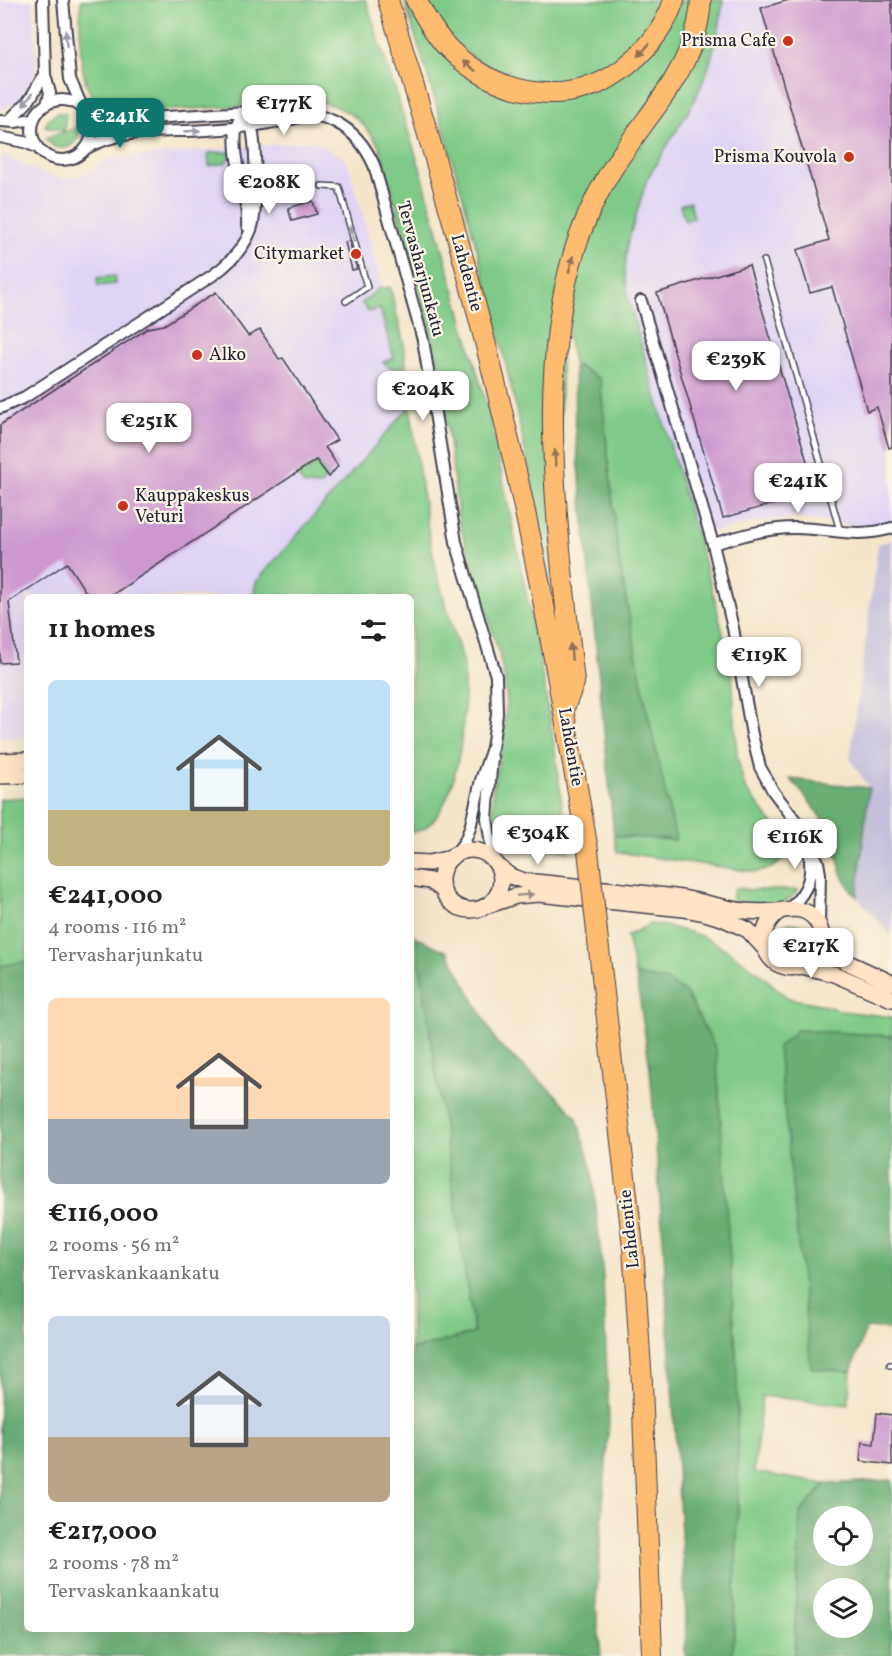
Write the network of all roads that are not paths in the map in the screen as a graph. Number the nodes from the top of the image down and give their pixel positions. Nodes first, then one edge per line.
1 (43, 0) edge
2 (63, 0) edge
3 (388, 0) edge
4 (416, 0) edge
5 (674, 0) edge
6 (701, 0) edge
7 (45, 75) junction
8 (47, 104) junction
9 (85, 111) junction
10 (243, 112) junction
11 (311, 114) junction
12 (34, 119) junction
13 (4, 121) edge
14 (252, 126) junction
15 (235, 128) junction
16 (0, 137) edge
17 (37, 147) junction
18 (86, 149) junction
19 (322, 186) dead end
20 (244, 242) junction
21 (764, 261) dead end
22 (346, 301) dead end
23 (641, 301) dead end
24 (0, 408) edge
25 (892, 528) edge
26 (840, 532) junction
27 (713, 544) junction
28 (564, 708) junction
29 (492, 748) junction
30 (24, 760) edge
31 (0, 761) edge
32 (24, 775) edge
33 (0, 776) edge
34 (804, 832) junction
35 (453, 855) junction
36 (414, 862) edge
37 (496, 862) junction
38 (414, 878) edge
39 (442, 889) junction
40 (489, 905) junction
41 (785, 910) junction
42 (819, 925) junction
43 (822, 942) junction
44 (766, 950) junction
45 (802, 966) junction
46 (892, 983) edge
47 (892, 999) edge
48 (652, 1656) edge

1 - 7 street
9 -> 2 street
3 - 28 highway, Lahdentie
5 -> 4 highway
28 -> 6 highway
7 - 8 street
7 -> 13 street
8 - 9 street
8 - 12 street
9 - 10 street, Tervasharjunkatu
9 - 18 street
10 - 11 street, Tervasharjunkatu
10 - 14 street
10 - 15 street
11 - 14 street
11 - 29 street, Tervasharjunkatu
12 - 13 street
12 - 17 street
14 - 15 street
14 - 20 street
18 -> 15 street
15 - 20 street
16 - 17 street
17 - 18 street
22 -> 19 lane
20 - 24 street
21 - 26 lane
23 - 27 street
25 - 26 street
26 - 27 street
27 - 34 street
28 - 48 highway, Lahdentie, bridge
29 - 35 street, Tervasharjunkatu
29 - 37 street, Tervasharjunkatu
30 - 31 street
32 - 33 street
34 - 41 street
34 - 42 street
35 - 36 street
35 - 37 street
35 - 39 street
37 - 40 street
37 - 41 street
38 - 39 street
39 - 40 street
40 -> 44 street
41 - 42 street
41 - 44 street
42 - 43 street
43 - 45 street
43 - 46 street
44 - 45 street
45 - 47 street

